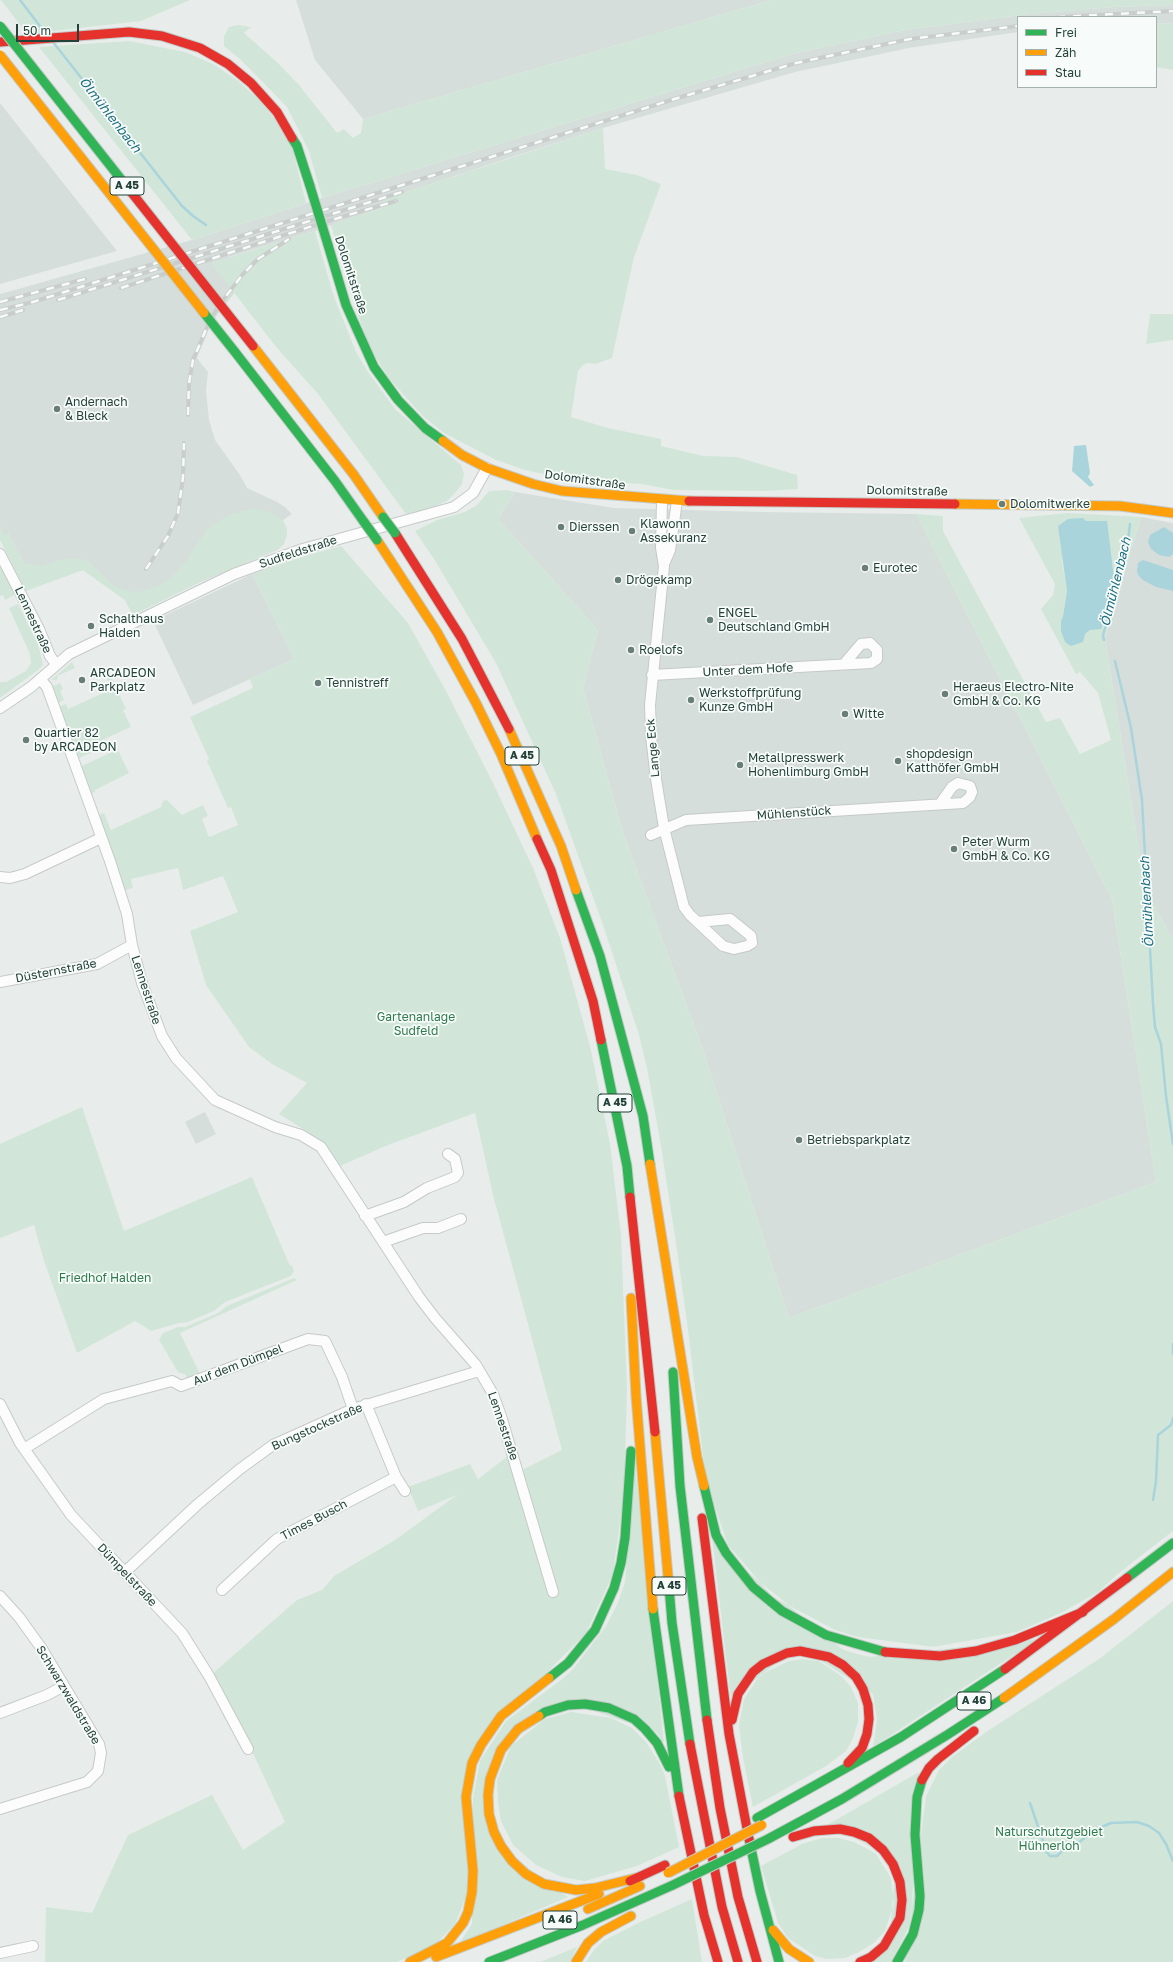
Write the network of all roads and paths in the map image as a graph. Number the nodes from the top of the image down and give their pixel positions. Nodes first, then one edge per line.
1 (0, 26) edge
2 (0, 42) edge
3 (0, 55) edge
4 (487, 468) junction
5 (662, 500) junction
6 (677, 501) junction
7 (1173, 513) edge
8 (0, 554) edge
9 (664, 566) junction
10 (56, 664) junction
11 (844, 664) dead end
12 (652, 675) junction
13 (40, 679) junction
14 (0, 708) edge
15 (940, 804) dead end
16 (664, 828) junction
17 (651, 835) dead end
18 (101, 838) junction
19 (0, 877) edge
20 (698, 922) junction
21 (132, 946) junction
22 (0, 982) edge
23 (448, 1154) dead end
24 (631, 1205) junction
25 (365, 1216) junction
26 (462, 1219) dead end
27 (383, 1242) junction
28 (666, 1270) junction
29 (479, 1370) junction
30 (636, 1396) junction
31 (0, 1404) edge
32 (366, 1404) junction
33 (353, 1409) junction
34 (24, 1449) junction
35 (697, 1457) junction
36 (396, 1478) junction
37 (405, 1491) dead end
38 (1173, 1543) edge
39 (125, 1572) junction
40 (1173, 1572) edge
41 (1173, 1584) edge
42 (222, 1590) dead end
43 (553, 1592) dead end
44 (0, 1596) edge
45 (1083, 1612) junction
46 (64, 1686) junction
47 (0, 1713) edge
48 (987, 1721) junction
49 (729, 1734) junction
50 (920, 1736) dead end
51 (248, 1749) dead end
52 (862, 1770) dead end
53 (676, 1782) junction
54 (788, 1800) junction
55 (795, 1808) dead end
56 (0, 1809) edge
57 (760, 1821) junction
58 (793, 1837) junction
59 (666, 1869) junction
60 (640, 1877) junction
61 (673, 1892) junction
62 (576, 1914) dead end
63 (704, 1915) junction
64 (767, 1920) junction
65 (581, 1936) dead end
66 (33, 1946) dead end
67 (0, 1953) edge
68 (410, 1962) edge
69 (420, 1962) edge
70 (489, 1962) edge
71 (576, 1962) edge
72 (709, 1962) edge
73 (718, 1962) edge
74 (738, 1962) edge
75 (757, 1962) edge
76 (779, 1962) edge
77 (809, 1962) edge
78 (860, 1962) edge
79 (897, 1962) edge

1 - 28 main road, A 45, bridge
2 - 4 main road, Dolomitstraße, bridge
3 - 24 main road, A 45, bridge
4 - 5 main road, Dolomitstraße
4 - 10 street, Sudfeldstraße
5 - 6 main road, Dolomitstraße
5 - 9 street, Lange Eck
6 - 7 main road, Dolomitstraße
6 - 9 street, Lange Eck
8 - 10 street, Lennestraße
9 - 12 street, Lange Eck
10 - 13 street, Sudfeldstraße
11 - 12 street, Unter dem Hofe
12 - 16 street, Lange Eck
13 - 14 street, Sudfeldstraße
13 - 18 street, Lennestraße
15 - 16 street, Mühlenstück
16 - 17 street, Mühlenstück
16 - 20 street, Lange Eck
18 - 19 street
18 - 21 street, Lennestraße
20 - 20 street, Lange Eck
21 - 22 street, Düsternstraße
21 - 25 street, Lennestraße
23 - 25 street
24 - 30 main road
24 - 74 main road, A 45
25 - 27 street, Lennestraße
26 - 27 street
27 - 29 street, Lennestraße
28 - 35 main road
28 - 75 main road, A 45
29 - 32 street, Bungstockstraße
29 - 43 street, Lennestraße
30 - 53 main road
30 - 68 main road
31 - 34 street, Dümpelstraße
32 - 33 street, Bungstockstraße
32 - 36 street
33 - 34 street, Auf dem Dümpel
33 - 39 street, Bungstockstraße
34 - 39 street, Dümpelstraße
35 - 45 main road
35 - 49 main road
36 - 37 street
36 - 42 street, Times Busch
38 - 45 main road
39 - 51 street, Dümpelstraße
40 - 61 main road, A 46, bridge
41 - 48 main road
44 - 46 street, Schwarzwaldstraße
45 - 54 main road
46 - 47 street
46 - 56 street, Schwarzwaldstraße
48 - 58 main road
48 - 79 main road
49 - 54 main road
49 - 64 main road
50 - 52 main road
53 - 60 main road
53 - 63 main road
54 - 57 main road
55 - 57 main road, A 46
57 - 59 main road, A 46, bridge
58 - 61 main road
58 - 78 main road
59 - 60 main road
59 - 62 main road, A 46
60 - 69 main road
61 - 70 main road, A 46
63 - 72 main road
63 - 73 main road
64 - 76 main road
64 - 77 main road
65 - 71 main road
66 - 67 street

